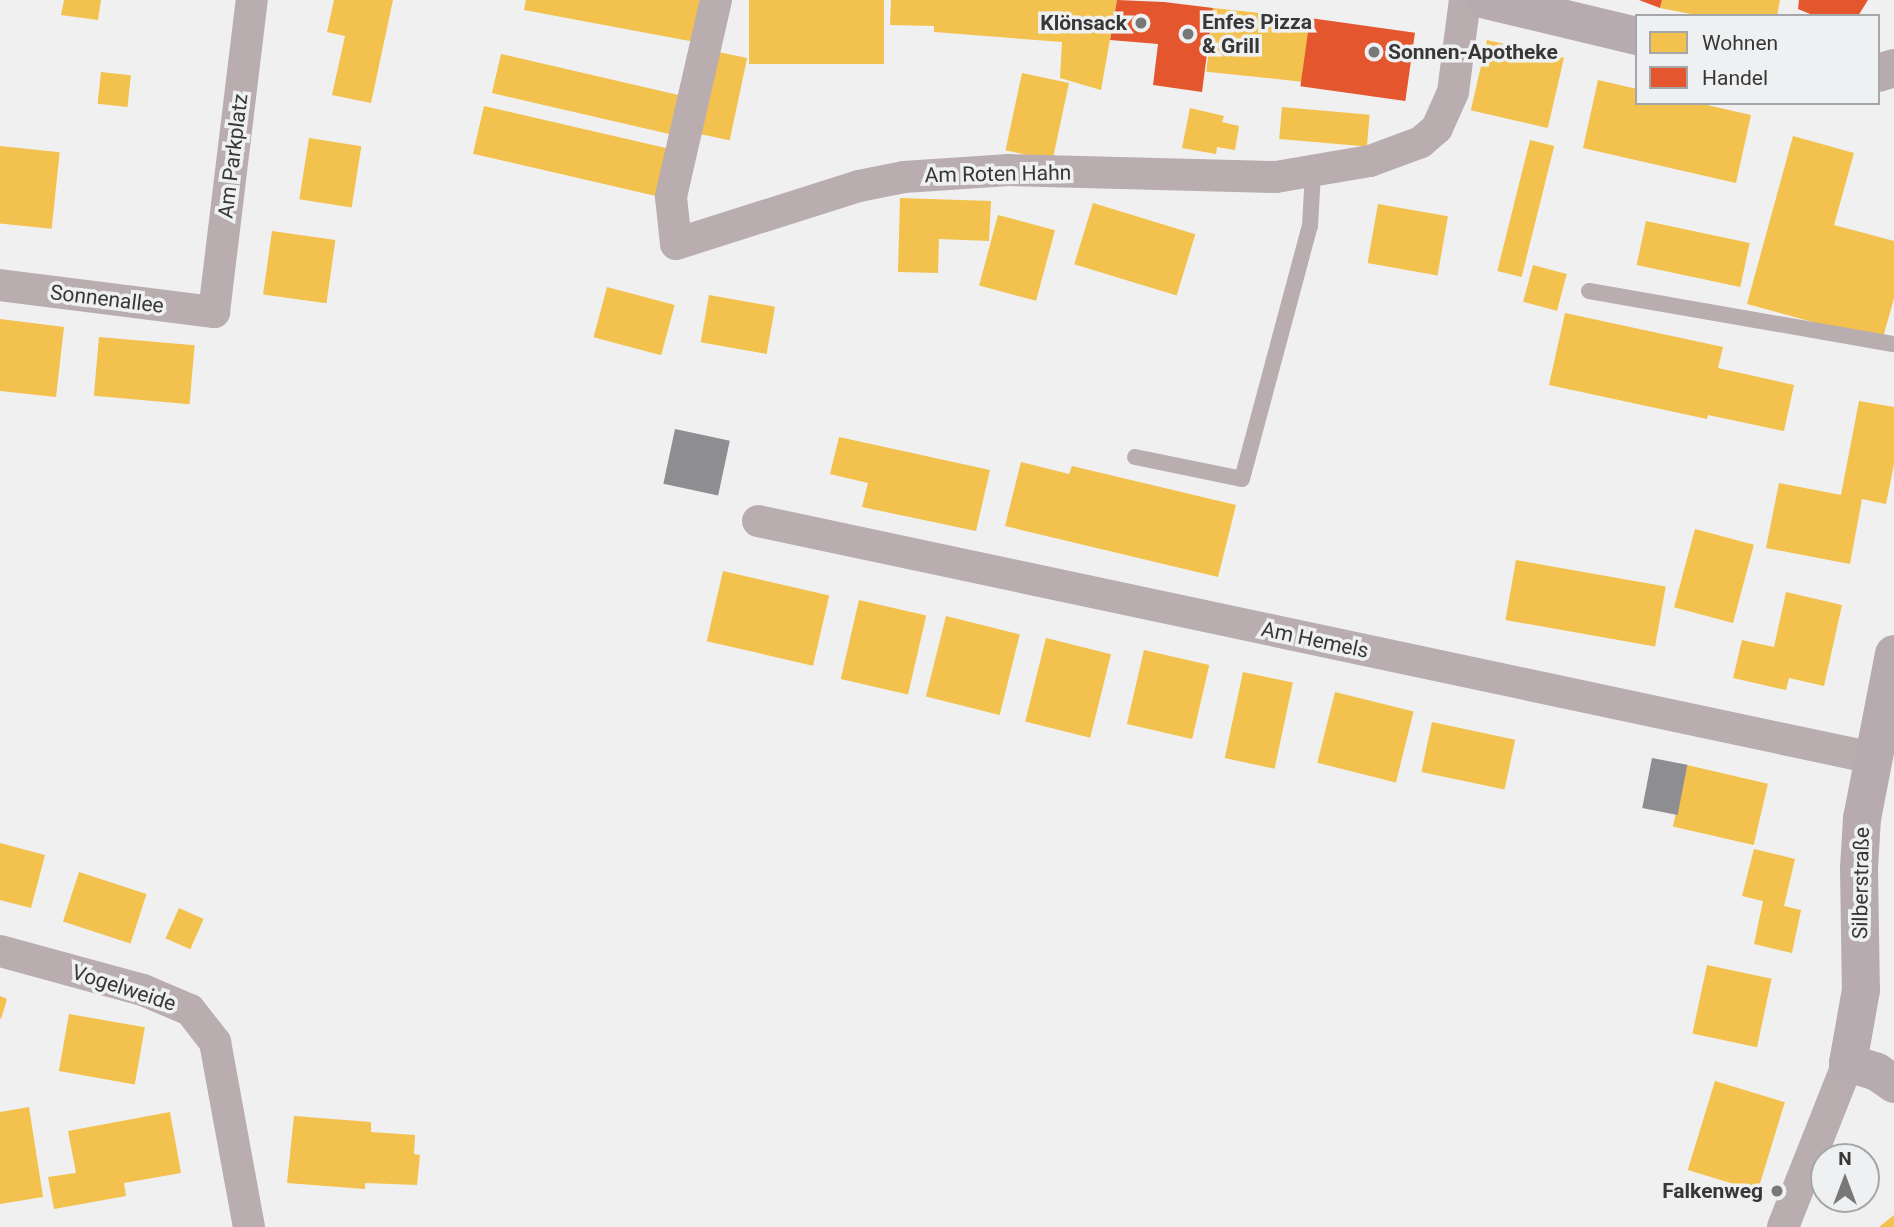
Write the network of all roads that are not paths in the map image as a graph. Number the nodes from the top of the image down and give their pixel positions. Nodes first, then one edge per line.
1 (252, 0) edge
2 (716, 0) edge
3 (1465, 0) edge
4 (1486, 0) edge
5 (1635, 36) edge
6 (1313, 173) junction
7 (0, 285) edge
8 (1589, 291) dead end
9 (214, 312) joint
10 (1894, 344) edge
11 (1135, 457) dead end
12 (758, 521) dead end
13 (1894, 654) edge
14 (1873, 758) junction
15 (0, 951) edge
16 (1848, 1063) junction
17 (1894, 1084) edge
18 (249, 1227) edge
19 (1783, 1227) edge

1 - 9 street, Am Parkplatz
2 - 6 street, Am Roten Hahn
3 - 6 street, Am Roten Hahn
4 - 5 street
6 - 11 lane
7 - 9 street, Sonnenallee
8 - 10 lane
12 - 14 street, Am Hemels
13 - 14 street, Silberstraße
14 - 16 street, Silberstraße
15 - 18 street, Vogelweide
16 - 17 street
16 - 19 street

